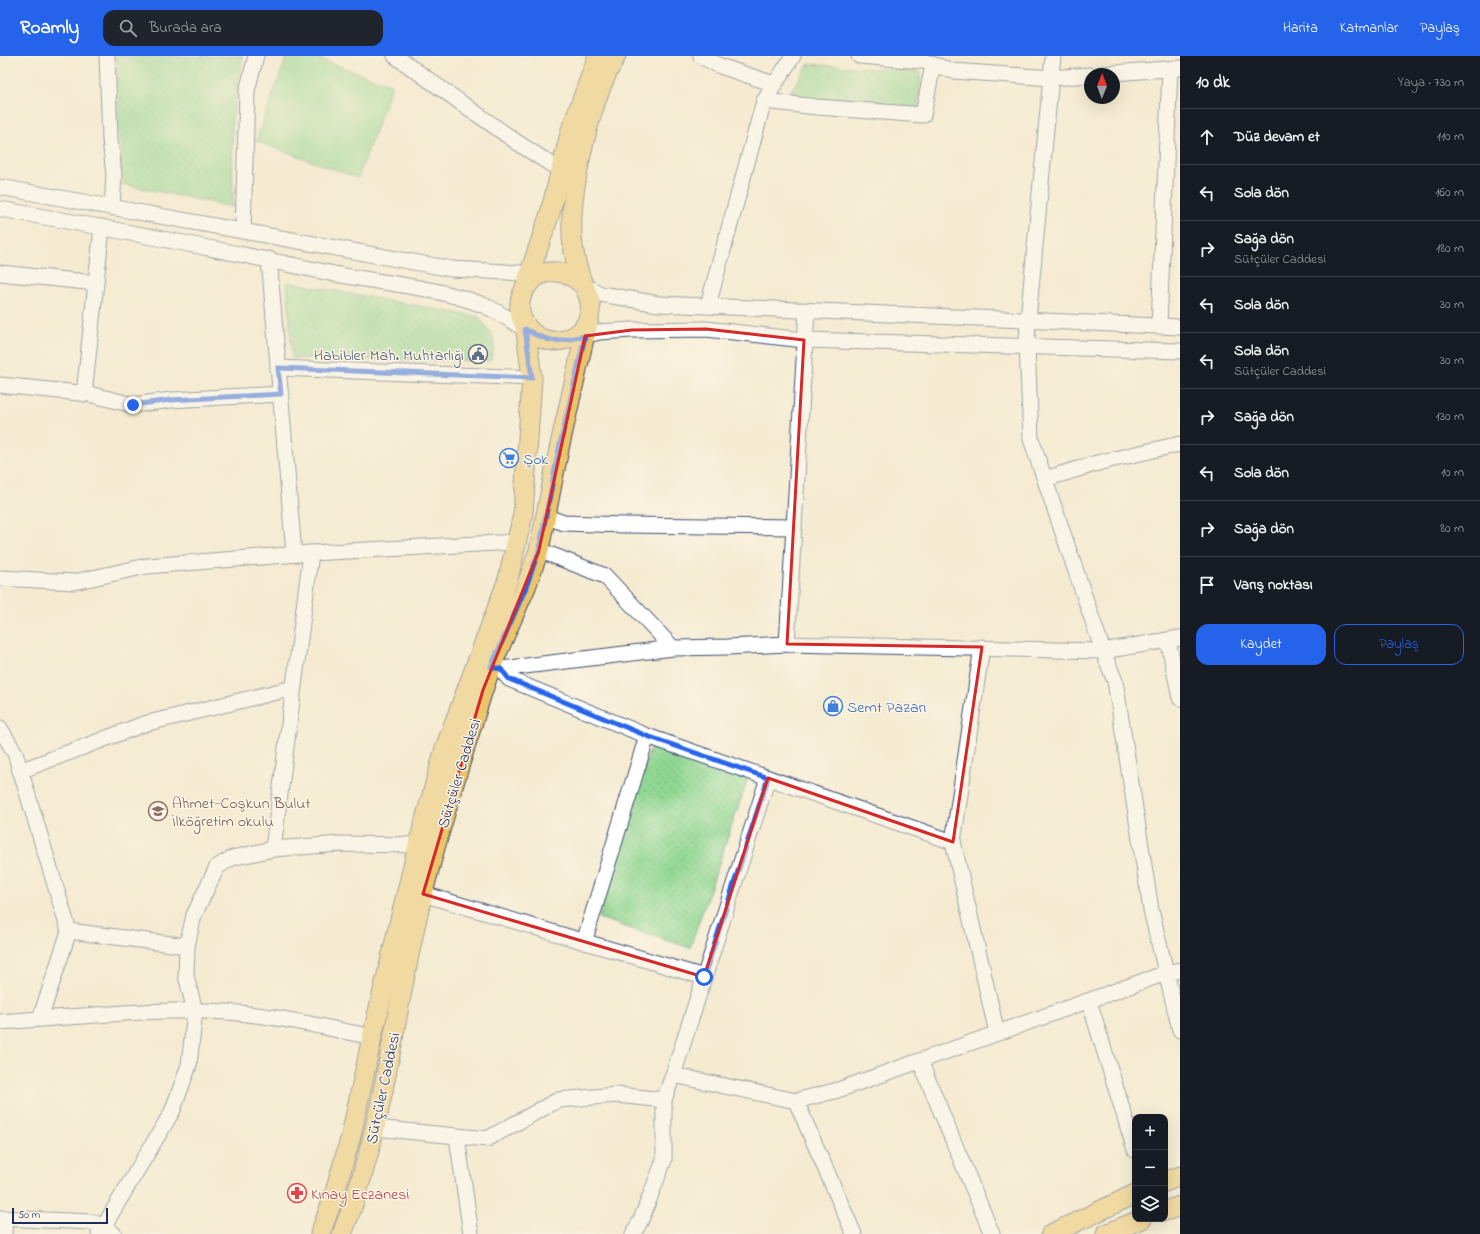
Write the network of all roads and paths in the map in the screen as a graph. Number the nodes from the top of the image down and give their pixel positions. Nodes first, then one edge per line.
1 (107, 56) edge
2 (256, 56) edge
3 (395, 56) edge
4 (598, 56) edge
5 (616, 56) edge
6 (700, 56) edge
7 (793, 56) edge
8 (859, 56) edge
9 (1053, 56) edge
10 (933, 65) junction
11 (1175, 68) edge
12 (1120, 72) edge
13 (1084, 75) edge
14 (1051, 78) junction
15 (774, 84) junction
16 (764, 101) junction
17 (560, 170) junction
18 (0, 187) edge
19 (112, 207) junction
20 (0, 209) edge
21 (102, 227) junction
22 (243, 231) junction
23 (269, 260) junction
24 (0, 273) edge
25 (532, 279) junction
26 (96, 283) junction
27 (583, 285) junction
28 (708, 305) junction
29 (807, 310) junction
30 (589, 317) junction
31 (1028, 320) junction
32 (1158, 326) junction
33 (1180, 327) edge
34 (527, 329) junction
35 (585, 336) junction
36 (566, 340) junction
37 (804, 340) junction
38 (1027, 346) junction
39 (1180, 351) edge
40 (278, 368) junction
41 (532, 378) junction
42 (0, 385) edge
43 (84, 394) junction
44 (281, 394) junction
45 (1180, 444) edge
46 (1045, 480) junction
47 (546, 517) junction
48 (794, 527) junction
49 (516, 542) junction
50 (539, 550) junction
51 (311, 553) junction
52 (294, 554) junction
53 (0, 578) edge
54 (1174, 639) edge
55 (788, 644) junction
56 (982, 647) junction
57 (673, 648) junction
58 (1103, 651) junction
59 (496, 668) junction
60 (293, 688) junction
61 (1180, 698) edge
62 (0, 728) edge
63 (647, 736) junction
64 (20, 771) junction
65 (768, 778) junction
66 (953, 842) junction
67 (418, 845) junction
68 (273, 849) junction
69 (423, 894) junction
70 (69, 931) junction
71 (584, 942) junction
72 (187, 946) junction
73 (1173, 972) edge
74 (704, 977) junction
75 (1089, 1001) junction
76 (195, 1011) junction
77 (40, 1019) junction
78 (0, 1022) edge
79 (1180, 1030) edge
80 (997, 1034) junction
81 (372, 1037) junction
82 (920, 1061) junction
83 (673, 1075) junction
84 (664, 1100) junction
85 (796, 1101) junction
86 (375, 1128) junction
87 (457, 1137) junction
88 (1132, 1140) edge
89 (1180, 1176) edge
90 (1168, 1181) edge
91 (1132, 1195) edge
92 (3, 1218) edge
93 (1135, 1222) edge
94 (106, 1232) edge
95 (4, 1234) edge
96 (320, 1234) edge
97 (342, 1234) edge
98 (471, 1234) edge
99 (633, 1234) edge
100 (854, 1234) edge
101 (992, 1234) edge
102 (1050, 1234) edge
103 (1106, 1234) edge

1 - 19 street
2 - 22 street
3 - 17 street
4 - 17 main road
5 - 27 main road
6 - 15 street
7 - 15 street
8 - 10 street
9 - 14 street
10 - 14 street
10 - 16 street
11 - 12 street
11 - 32 street
13 - 14 street
14 - 31 street
15 - 16 street
16 - 28 street
17 - 25 main road
18 - 19 street
19 - 22 street
20 - 21 street
21 - 23 street
21 - 26 street
22 - 25 street
23 - 34 street
23 - 40 street
24 - 26 street
25 - 27 main road
25 - 34 main road
26 - 43 street
27 - 28 street
27 - 30 main road
28 - 29 street
29 - 31 street
29 - 37 street
30 - 35 main road, Sütçüler Caddesi
30 - 36 main road
31 - 32 street
31 - 38 street
32 - 33 street
34 - 36 main road
34 - 41 main road, Sütçüler Caddesi
35 - 36 street
35 - 37 street
35 - 47 main road, Sütçüler Caddesi
37 - 38 street
37 - 48 street
38 - 39 street
38 - 46 street
40 - 41 street
40 - 44 street
41 - 49 main road, Sütçüler Caddesi
42 - 43 street
43 - 44 street
44 - 52 street
45 - 46 street
46 - 58 street
47 - 48 street
47 - 50 main road, Sütçüler Caddesi
48 - 55 street
49 - 51 street
49 - 67 main road, Sütçüler Caddesi
50 - 57 street
50 - 59 main road, Sütçüler Caddesi
51 - 52 street
51 - 60 street
52 - 53 street
54 - 58 street
54 - 61 street
55 - 56 street
55 - 57 street
56 - 58 street
56 - 66 street
57 - 59 street
58 - 73 street
59 - 63 street
59 - 69 main road, Sütçüler Caddesi
60 - 64 street
60 - 68 street
62 - 64 street
63 - 65 street
63 - 71 street
64 - 70 street
65 - 66 street
65 - 74 street
66 - 80 street
67 - 68 street
67 - 81 main road, Sütçüler Caddesi
68 - 72 street
69 - 71 street
69 - 86 main road, Sütçüler Caddesi
70 - 72 street
70 - 77 street
71 - 74 street
72 - 76 street
73 - 75 street
73 - 79 street
74 - 83 street
75 - 80 street
75 - 88 street
76 - 77 street
76 - 81 street
76 - 94 street
77 - 78 street
80 - 82 street
81 - 96 main road, Sütçüler Caddesi
82 - 85 street
82 - 101 street
83 - 84 street
83 - 85 street
84 - 87 street
84 - 99 street
85 - 100 street
86 - 87 street
86 - 97 main road, Sütçüler Caddesi
87 - 98 street
89 - 90 main road
91 - 102 main road
92 - 94 street
92 - 95 street
93 - 103 main road

